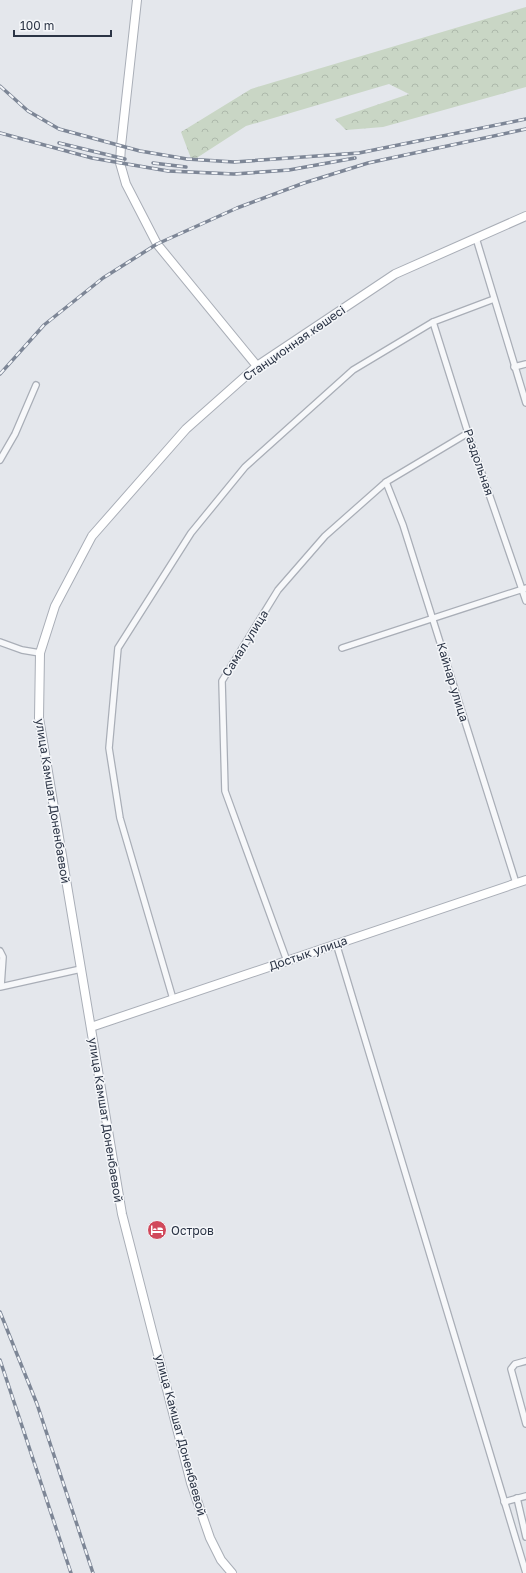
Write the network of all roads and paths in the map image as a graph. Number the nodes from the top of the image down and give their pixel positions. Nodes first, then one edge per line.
1 (137, 0) edge
2 (526, 216) edge
3 (476, 238) junction
4 (494, 299) junction
5 (433, 322) junction
6 (526, 364) edge
7 (257, 366) junction
8 (514, 367) junction
9 (36, 386) dead end
10 (526, 403) edge
11 (468, 433) junction
12 (0, 460) edge
13 (386, 482) junction
14 (524, 588) edge
15 (526, 601) edge
16 (433, 618) junction
17 (0, 642) edge
18 (342, 648) dead end
19 (40, 653) junction
20 (526, 880) edge
21 (516, 883) junction
22 (336, 943) junction
23 (0, 951) edge
24 (286, 961) junction
25 (81, 969) junction
26 (1, 986) edge
27 (173, 999) junction
28 (91, 1027) junction
29 (526, 1361) edge
30 (526, 1424) edge
31 (526, 1496) edge
32 (518, 1498) junction
33 (504, 1502) junction
34 (526, 1536) edge
35 (232, 1573) edge
36 (526, 1573) edge

1 - 7 street
2 - 3 street, Станционная көшесі
3 - 4 street
3 - 7 street, Станционная көшесі
4 - 5 street
4 - 8 street
5 - 11 street, Раздольная
5 - 27 street
6 - 8 street
7 - 19 street, Станционная көшесі
8 - 10 street
9 - 12 street
11 - 13 street, Самал улица
11 - 14 street, Раздольная
13 - 16 street, Кайнар улица
13 - 24 street, Самал улица
14 - 15 street, Раздольная
14 - 16 street
16 - 18 street
16 - 21 street, Кайнар улица
17 - 19 street
19 - 25 street, улица Камшат Доненбаевой
20 - 21 street, Достык улица
21 - 22 street, Достык улица
22 - 24 street, Достык улица
22 - 33 street
23 - 26 street
24 - 27 street, Достык улица
25 - 26 street
25 - 28 street, улица Камшат Доненбаевой
27 - 28 street, Достык улица
28 - 35 street, улица Камшат Доненбаевой
29 - 30 street
31 - 32 street
32 - 33 street
32 - 34 street
33 - 36 street

